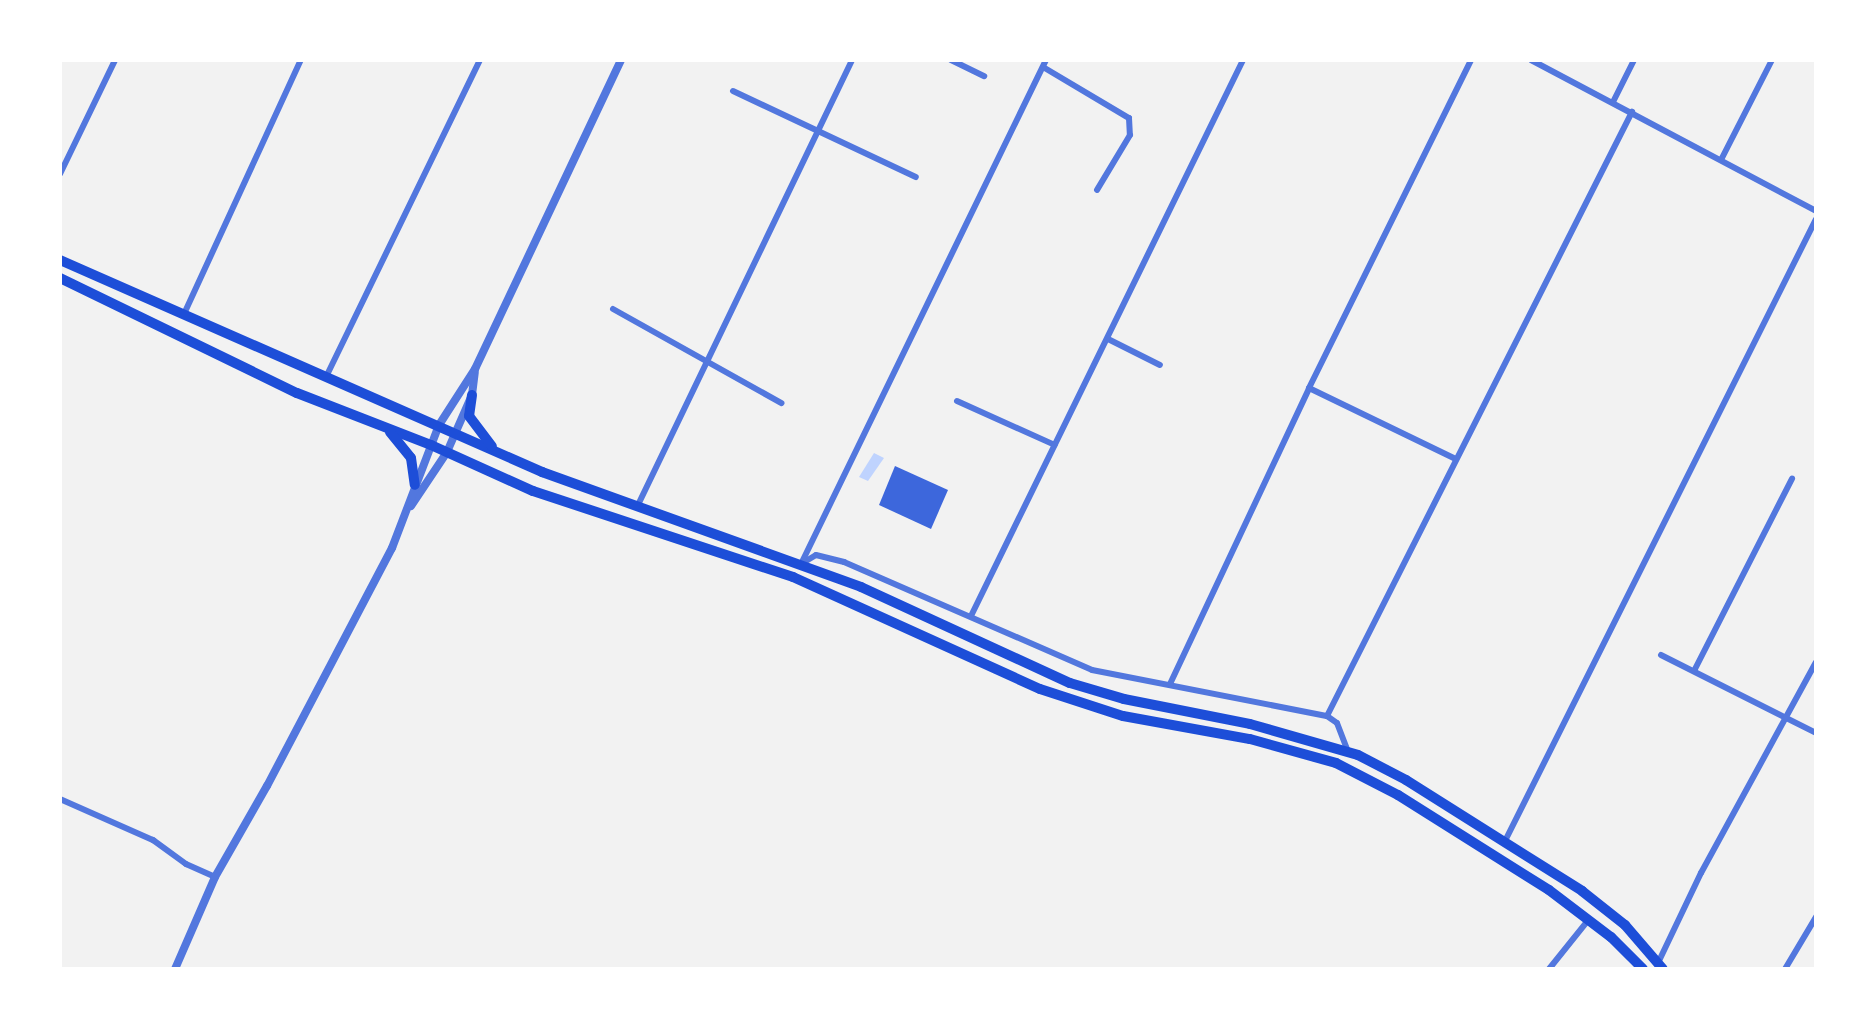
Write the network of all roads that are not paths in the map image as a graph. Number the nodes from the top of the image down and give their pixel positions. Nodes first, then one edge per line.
1 (115, 60) edge
2 (301, 60) edge
3 (480, 60) edge
4 (621, 60) edge
5 (852, 60) edge
6 (951, 60) edge
7 (1243, 60) edge
8 (1471, 60) edge
9 (1531, 60) edge
10 (1634, 60) edge
11 (1772, 60) edge
12 (1045, 63) edge
13 (984, 76) dead end
14 (733, 91) dead end
15 (1613, 102) junction
16 (1632, 112) junction
17 (817, 133) junction
18 (1722, 158) junction
19 (60, 174) edge
20 (916, 177) dead end
21 (1097, 190) dead end
22 (1816, 211) edge
23 (1816, 219) edge
24 (60, 260) edge
25 (60, 278) edge
26 (613, 309) dead end
27 (183, 317) junction
28 (1108, 339) junction
29 (709, 362) junction
30 (1160, 365) dead end
31 (475, 369) junction
32 (325, 379) junction
33 (1309, 388) junction
34 (472, 395) junction
35 (957, 401) dead end
36 (781, 403) dead end
37 (439, 425) junction
38 (386, 428) junction
39 (455, 432) junction
40 (431, 445) junction
41 (1055, 445) junction
42 (447, 452) junction
43 (503, 455) junction
44 (1456, 459) junction
45 (1792, 479) dead end
46 (415, 485) junction
47 (637, 507) junction
48 (408, 510) junction
49 (801, 564) junction
50 (971, 616) junction
51 (1661, 655) dead end
52 (1816, 662) edge
53 (1694, 671) junction
54 (1170, 684) junction
55 (1327, 716) junction
56 (1786, 718) junction
57 (1816, 733) edge
58 (1348, 751) junction
59 (60, 799) edge
60 (1505, 841) junction
61 (215, 877) junction
62 (1816, 917) edge
63 (1589, 919) junction
64 (1661, 966) edge
65 (175, 969) edge
66 (1549, 969) edge
67 (1643, 969) edge
68 (1785, 969) edge

1 - 19 street
2 - 27 street
3 - 32 street
4 - 31 street
5 - 17 street
6 - 13 street
7 - 28 street
8 - 33 street
9 - 15 street
10 - 15 street
11 - 18 street
12 - 21 street
12 - 49 street
14 - 17 street
15 - 16 street
16 - 18 street
16 - 44 street
17 - 20 street
17 - 29 street
18 - 22 street
23 - 60 street
24 - 27 main road
25 - 38 main road
26 - 29 street
27 - 32 main road
28 - 30 street
28 - 41 street
29 - 36 street
29 - 47 street
31 - 34 street
31 - 37 street
32 - 37 main road
33 - 44 street
33 - 54 street
34 - 39 street
34 - 43 main road
35 - 41 street
37 - 39 main road
37 - 40 street
38 - 40 main road
38 - 46 main road
39 - 42 street
39 - 43 main road
40 - 42 main road
40 - 46 street
41 - 50 street
42 - 48 street
42 - 63 main road
43 - 47 main road
44 - 55 street
45 - 53 street
46 - 48 street
47 - 49 main road
48 - 61 street
49 - 50 street
49 - 58 main road
50 - 54 street
51 - 53 street
52 - 56 street
53 - 56 street
54 - 55 street
55 - 58 street
56 - 57 street
56 - 64 street
58 - 60 main road
59 - 61 street
60 - 64 main road
61 - 65 street
62 - 68 street
63 - 66 street
63 - 67 main road

